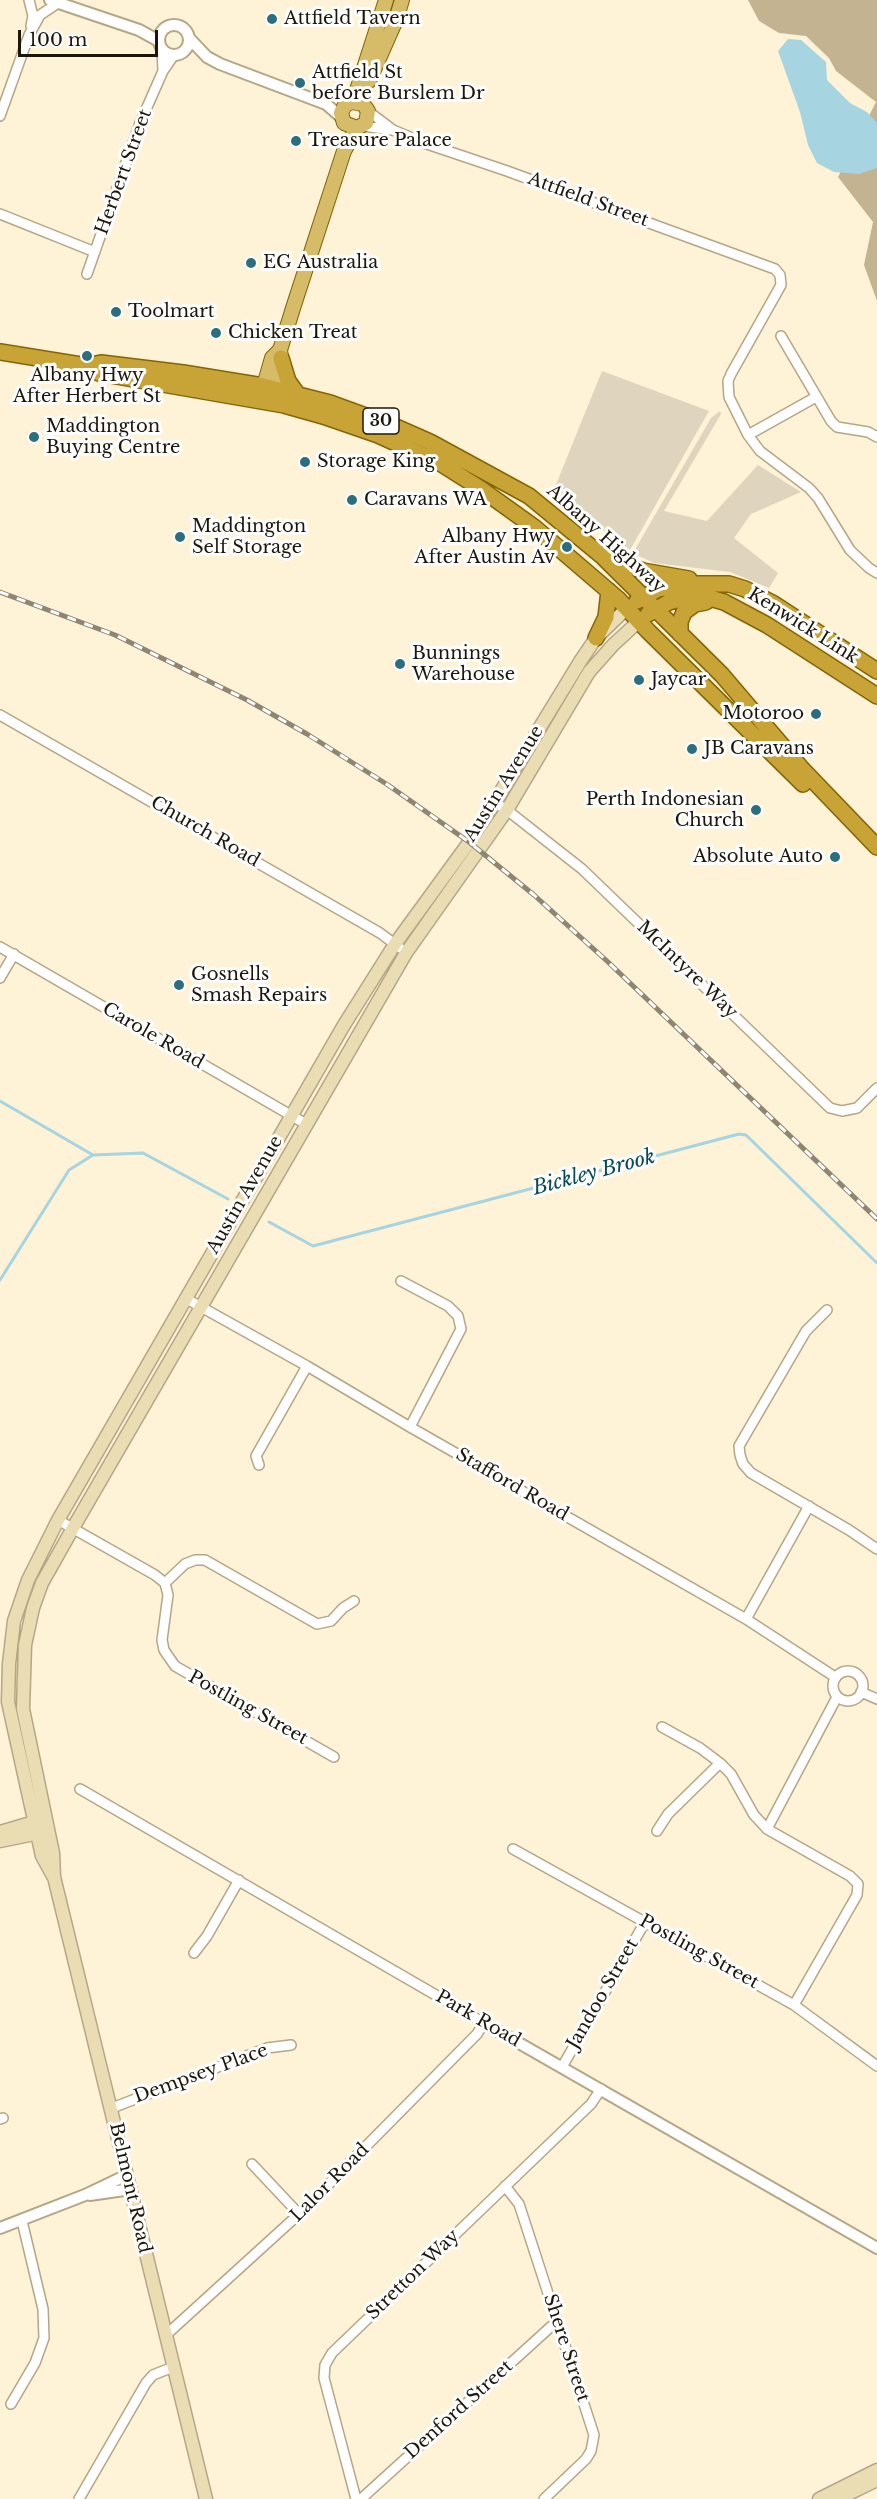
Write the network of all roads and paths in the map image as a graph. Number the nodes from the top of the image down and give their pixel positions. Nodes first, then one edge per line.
1 (29, 0) edge
2 (386, 0) edge
3 (402, 0) edge
4 (54, 2) edge
5 (165, 28) junction
6 (139, 30) junction
7 (30, 34) junction
8 (189, 38) junction
9 (161, 45) junction
10 (177, 54) junction
11 (207, 57) junction
12 (163, 71) junction
13 (354, 115) junction
14 (0, 116) edge
15 (393, 130) junction
16 (0, 214) edge
17 (95, 252) junction
18 (87, 274) dead end
19 (780, 336) dead end
20 (0, 352) edge
21 (281, 354) junction
22 (267, 395) junction
23 (298, 395) junction
24 (816, 397) junction
25 (748, 435) junction
26 (877, 436) edge
27 (602, 556) junction
28 (877, 573) edge
29 (729, 584) junction
30 (609, 591) junction
31 (643, 596) junction
32 (724, 602) junction
33 (627, 608) junction
34 (655, 609) junction
35 (639, 621) junction
36 (680, 634) junction
37 (596, 638) junction
38 (877, 671) edge
39 (877, 696) edge
40 (0, 715) edge
41 (495, 803) junction
42 (507, 810) junction
43 (877, 847) edge
44 (877, 859) edge
45 (395, 944) junction
46 (0, 946) edge
47 (406, 953) junction
48 (14, 954) junction
49 (0, 978) edge
50 (877, 1088) edge
51 (291, 1115) junction
52 (306, 1124) junction
53 (401, 1281) dead end
54 (185, 1298) junction
55 (200, 1307) junction
56 (827, 1310) dead end
57 (307, 1366) junction
58 (410, 1427) junction
59 (259, 1465) dead end
60 (808, 1506) junction
61 (58, 1520) junction
62 (73, 1528) junction
63 (877, 1549) edge
64 (165, 1583) junction
65 (354, 1601) dead end
66 (746, 1619) junction
67 (835, 1677) junction
68 (861, 1692) junction
69 (837, 1697) junction
70 (877, 1700) edge
71 (662, 1726) dead end
72 (334, 1756) dead end
73 (720, 1763) junction
74 (80, 1789) dead end
75 (41, 1827) junction
76 (767, 1829) junction
77 (657, 1831) dead end
78 (0, 1832) edge
79 (0, 1841) edge
80 (513, 1849) dead end
81 (239, 1880) junction
82 (645, 1922) junction
83 (194, 1953) dead end
84 (794, 2006) junction
85 (484, 2023) junction
86 (291, 2045) dead end
87 (877, 2066) edge
88 (562, 2067) junction
89 (601, 2089) junction
90 (112, 2108) junction
91 (252, 2164) dead end
92 (127, 2175) junction
93 (505, 2186) junction
94 (131, 2189) junction
95 (85, 2195) junction
96 (299, 2214) junction
97 (22, 2221) junction
98 (0, 2228) edge
99 (877, 2248) edge
100 (556, 2322) junction
101 (166, 2335) junction
102 (173, 2367) junction
103 (11, 2404) dead end
104 (877, 2470) edge
105 (877, 2480) edge
106 (79, 2499) edge
107 (206, 2499) edge
108 (356, 2499) edge
109 (362, 2499) edge
110 (544, 2499) edge
111 (819, 2499) edge
112 (838, 2499) edge

1 - 7 street
2 - 13 main road
3 - 13 main road
4 - 6 street, Attfield Street
4 - 7 street
5 - 6 street, Attfield Street
5 - 8 street, Attfield Street
5 - 9 street
6 - 9 street, Attfield Street
7 - 14 street
8 - 10 street
8 - 11 street, Attfield Street
9 - 10 street, Attfield Street
9 - 12 street, Herbert Street
10 - 11 street, Attfield Street
10 - 12 street, Herbert Street
11 - 13 street, Attfield Street
12 - 17 street, Herbert Street
13 - 15 street, Attfield Street
13 - 15 street, Attfield Street
13 - 21 main road
15 - 25 street, Attfield Street
16 - 17 street
17 - 18 street, Herbert Street
19 - 24 street
20 - 22 highway, Albany Highway / 30
21 - 22 main road
21 - 23 highway
22 - 23 highway, Albany Highway / 30
22 - 30 highway, Albany Highway / 30
23 - 27 highway, Albany Highway / 30
24 - 25 street
24 - 26 street
25 - 28 street
27 - 29 highway, 30
27 - 31 highway, Albany Highway / 30
29 - 31 highway, Kenwick Link / 30
29 - 38 highway, Kenwick Link / 30
30 - 33 highway, Albany Highway / 30
30 - 37 highway
31 - 33 highway, Kenwick Link
31 - 34 highway, Albany Highway / 30
32 - 34 highway, Kenwick Link
32 - 36 highway
32 - 39 highway, Kenwick Link
33 - 35 highway, Albany Highway / 30
33 - 37 main road, Austin Avenue
34 - 35 highway, Kenwick Link
34 - 36 highway, Albany Highway
35 - 42 main road, Austin Avenue
35 - 44 highway, Albany Highway
36 - 43 highway, Albany Highway
37 - 41 main road, Austin Avenue
40 - 45 street, Church Road
41 - 42 street, McIntyre Way
41 - 45 main road, Austin Avenue
42 - 47 main road, Austin Avenue
42 - 50 street, McIntyre Way
45 - 47 street, Church Road
45 - 51 main road, Austin Avenue
46 - 48 street, Carole Road
47 - 52 main road, Austin Avenue
48 - 49 street
48 - 51 street, Carole Road
51 - 52 street, Carole Road
51 - 54 main road, Austin Avenue
52 - 55 main road, Austin Avenue
53 - 58 street
54 - 55 street, Stafford Road
54 - 61 main road, Austin Avenue
55 - 57 street, Stafford Road
55 - 62 main road, Austin Avenue
56 - 60 street
57 - 58 street, Stafford Road
57 - 59 street
58 - 66 street, Stafford Road
60 - 63 street
60 - 66 street
61 - 62 street
61 - 75 main road, Austin Avenue
62 - 64 street
62 - 75 main road, Austin Avenue
64 - 65 street
64 - 72 street, Postling Street
66 - 67 street, Stafford Road
67 - 68 street
67 - 69 street
68 - 69 street
68 - 70 street
69 - 76 street
71 - 73 street
73 - 76 street
73 - 77 street
74 - 81 street, Park Road
75 - 78 main road
75 - 79 main road
75 - 90 main road, Belmont Road
76 - 84 street
80 - 82 street, Postling Street
81 - 83 street
81 - 85 street, Park Road
82 - 84 street, Postling Street
82 - 88 street, Jandoo Street
84 - 87 street, Postling Street
85 - 88 street, Park Road
85 - 96 street, Lalor Road
86 - 90 street, Dempsey Place
88 - 89 street, Park Road
89 - 93 street, Stretton Way
89 - 99 street, Park Road
90 - 92 main road, Belmont Road
91 - 96 street
92 - 94 main road, Belmont Road
92 - 95 street
93 - 100 street, Shere Street
93 - 108 street, Stretton Way
94 - 95 street
94 - 101 main road, Belmont Road
95 - 97 street
96 - 101 street, Lalor Road
97 - 98 street
97 - 103 street
100 - 109 street, Denford Street
100 - 110 street, Shere Street
101 - 102 main road, Belmont Road
102 - 106 street
102 - 107 main road, Belmont Road
104 - 111 main road
105 - 112 main road

